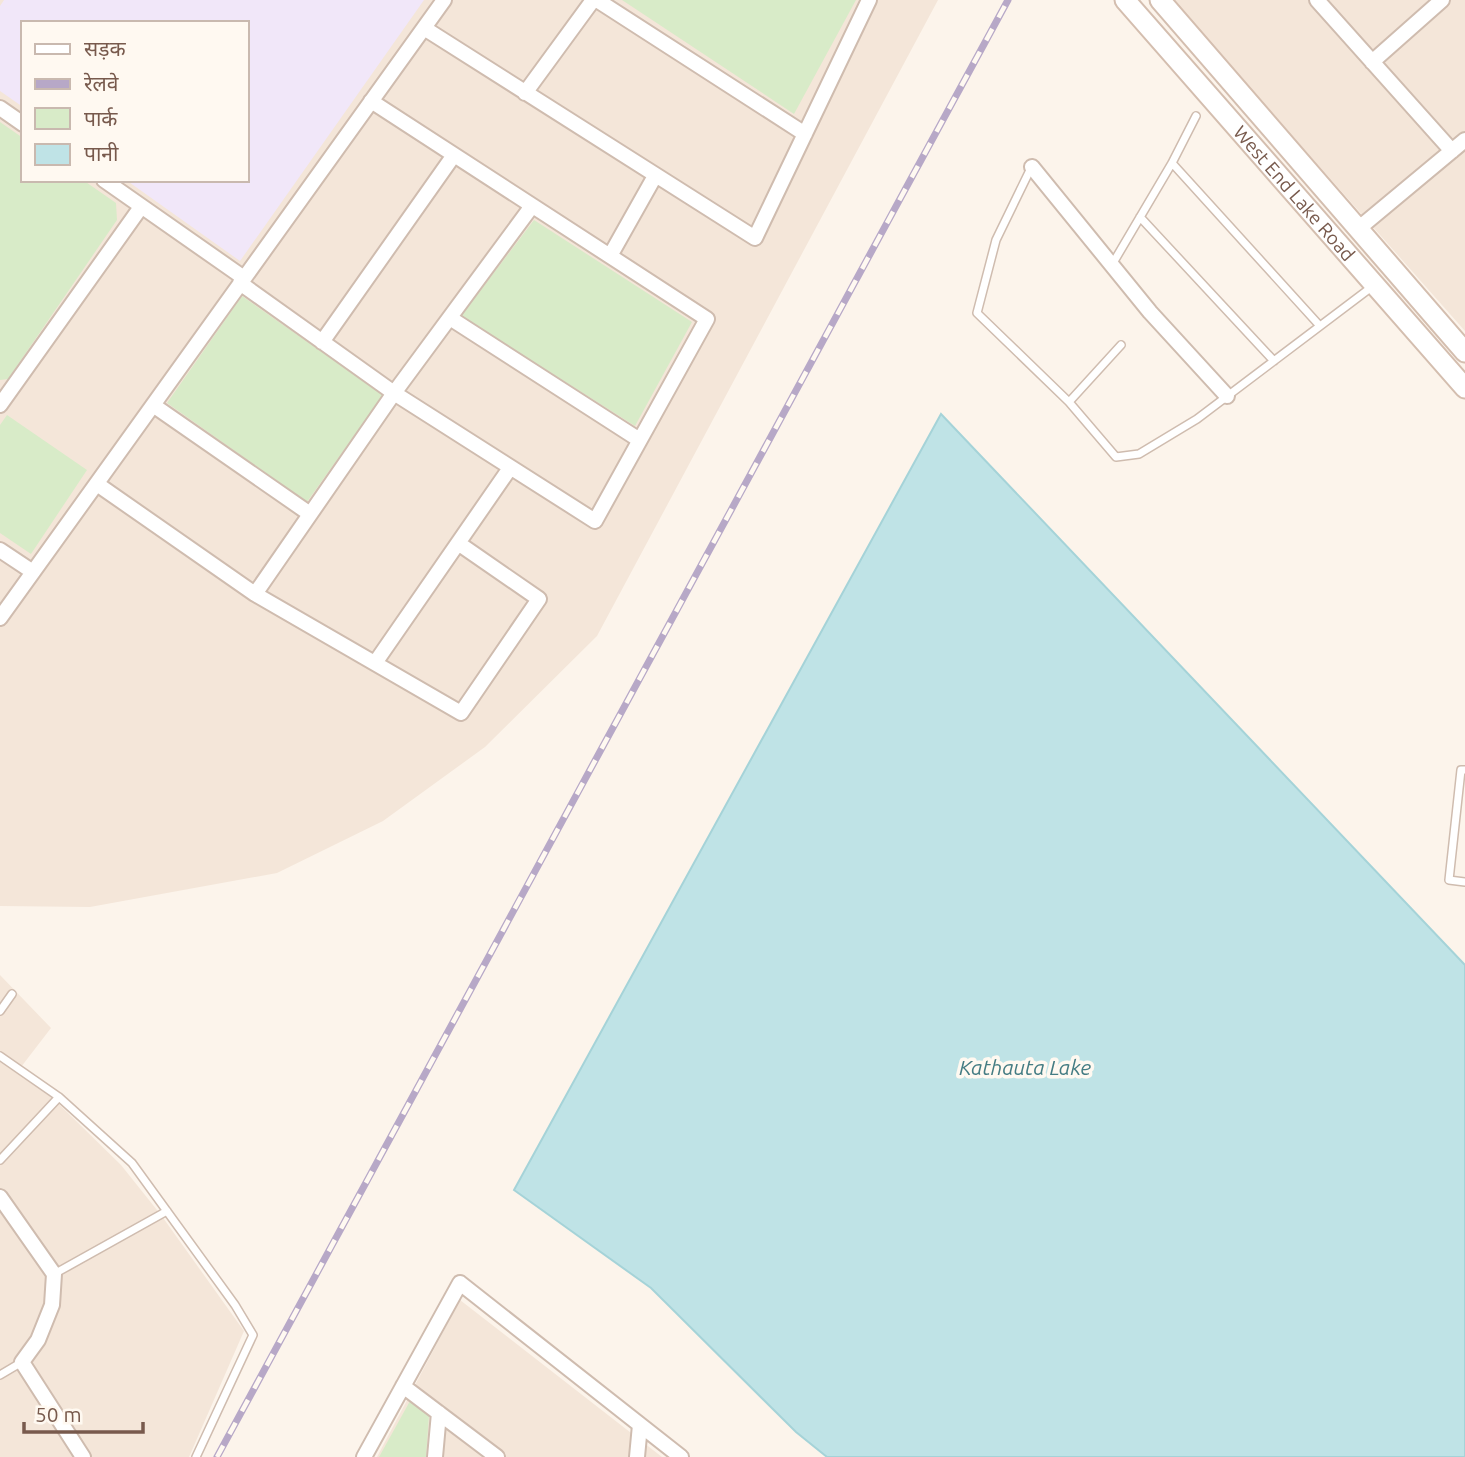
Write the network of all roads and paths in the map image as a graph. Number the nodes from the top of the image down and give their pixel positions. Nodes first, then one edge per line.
1 (444, 0) edge
2 (595, 0) edge
3 (869, 0) edge
4 (1125, 0) edge
5 (1160, 0) edge
6 (1317, 0) edge
7 (1442, 0) edge
8 (424, 29) junction
9 (1372, 62) junction
10 (525, 93) junction
11 (371, 101) junction
12 (0, 108) edge
13 (1196, 116) dead end
14 (21, 123) edge
15 (806, 134) junction
16 (1465, 140) edge
17 (1451, 151) junction
18 (454, 155) junction
19 (1172, 163) junction
20 (1032, 167) joint
21 (655, 176) junction
22 (107, 182) edge
23 (141, 206) junction
24 (533, 206) junction
25 (1140, 217) junction
26 (1358, 229) junction
27 (610, 256) junction
28 (1113, 262) dead end
29 (242, 281) junction
30 (1373, 285) junction
31 (450, 318) junction
32 (1320, 326) junction
33 (322, 342) junction
34 (1121, 345) dead end
35 (1465, 352) edge
36 (1274, 361) junction
37 (1465, 388) edge
38 (394, 393) junction
39 (1227, 396) junction
40 (1, 402) edge
41 (1069, 402) junction
42 (153, 405) junction
43 (638, 439) junction
44 (510, 467) junction
45 (97, 484) junction
46 (310, 514) junction
47 (458, 542) junction
48 (0, 550) edge
49 (33, 572) junction
50 (255, 594) junction
51 (0, 618) edge
52 (374, 663) junction
53 (1465, 770) edge
54 (1465, 882) edge
55 (12, 994) dead end
56 (0, 1011) edge
57 (0, 1056) edge
58 (59, 1097) junction
59 (0, 1160) edge
60 (0, 1197) edge
61 (167, 1211) junction
62 (54, 1274) junction
63 (22, 1362) junction
64 (0, 1375) edge
65 (403, 1386) junction
66 (439, 1413) junction
67 (640, 1425) junction
68 (83, 1457) edge
69 (196, 1457) edge
70 (364, 1457) edge
71 (435, 1457) edge
72 (497, 1457) edge
73 (637, 1457) edge
74 (681, 1457) edge

1 - 8 street
2 - 10 street
2 - 15 street
3 - 15 street
4 - 30 street, West End Lake Road
5 - 26 street, West End Lake Road
6 - 9 street
7 - 9 street
8 - 10 street
8 - 11 street
9 - 17 street
10 - 21 street
11 - 18 street
11 - 29 street
12 - 14 street
13 - 19 lane
15 - 21 street
16 - 17 street
17 - 26 street
18 - 24 street
18 - 33 street
19 - 25 lane
19 - 32 lane
20 - 39 street
20 - 41 lane
21 - 27 street
22 - 23 street
23 - 29 street
23 - 40 street
24 - 27 street
24 - 31 street
25 - 28 lane
25 - 36 lane
26 - 35 street, West End Lake Road
27 - 43 street
29 - 33 street
29 - 42 street
30 - 32 lane
30 - 37 street, West End Lake Road
31 - 38 street
31 - 43 street
32 - 36 lane
33 - 38 street
34 - 41 lane
36 - 39 lane
38 - 44 street
38 - 46 street
39 - 41 lane
42 - 45 street
42 - 46 street
43 - 44 street
44 - 47 street
45 - 49 street
45 - 50 street
46 - 50 street
47 - 52 street
47 - 52 street
48 - 49 street
49 - 51 street
50 - 52 street
53 - 54 lane
55 - 56 lane
57 - 58 lane
58 - 59 lane
58 - 61 lane
60 - 62 street
61 - 62 lane
61 - 69 lane
62 - 63 street
63 - 64 lane
63 - 68 street
65 - 66 street
65 - 67 street
65 - 70 street
66 - 71 street
66 - 72 street
67 - 73 street
67 - 74 street

